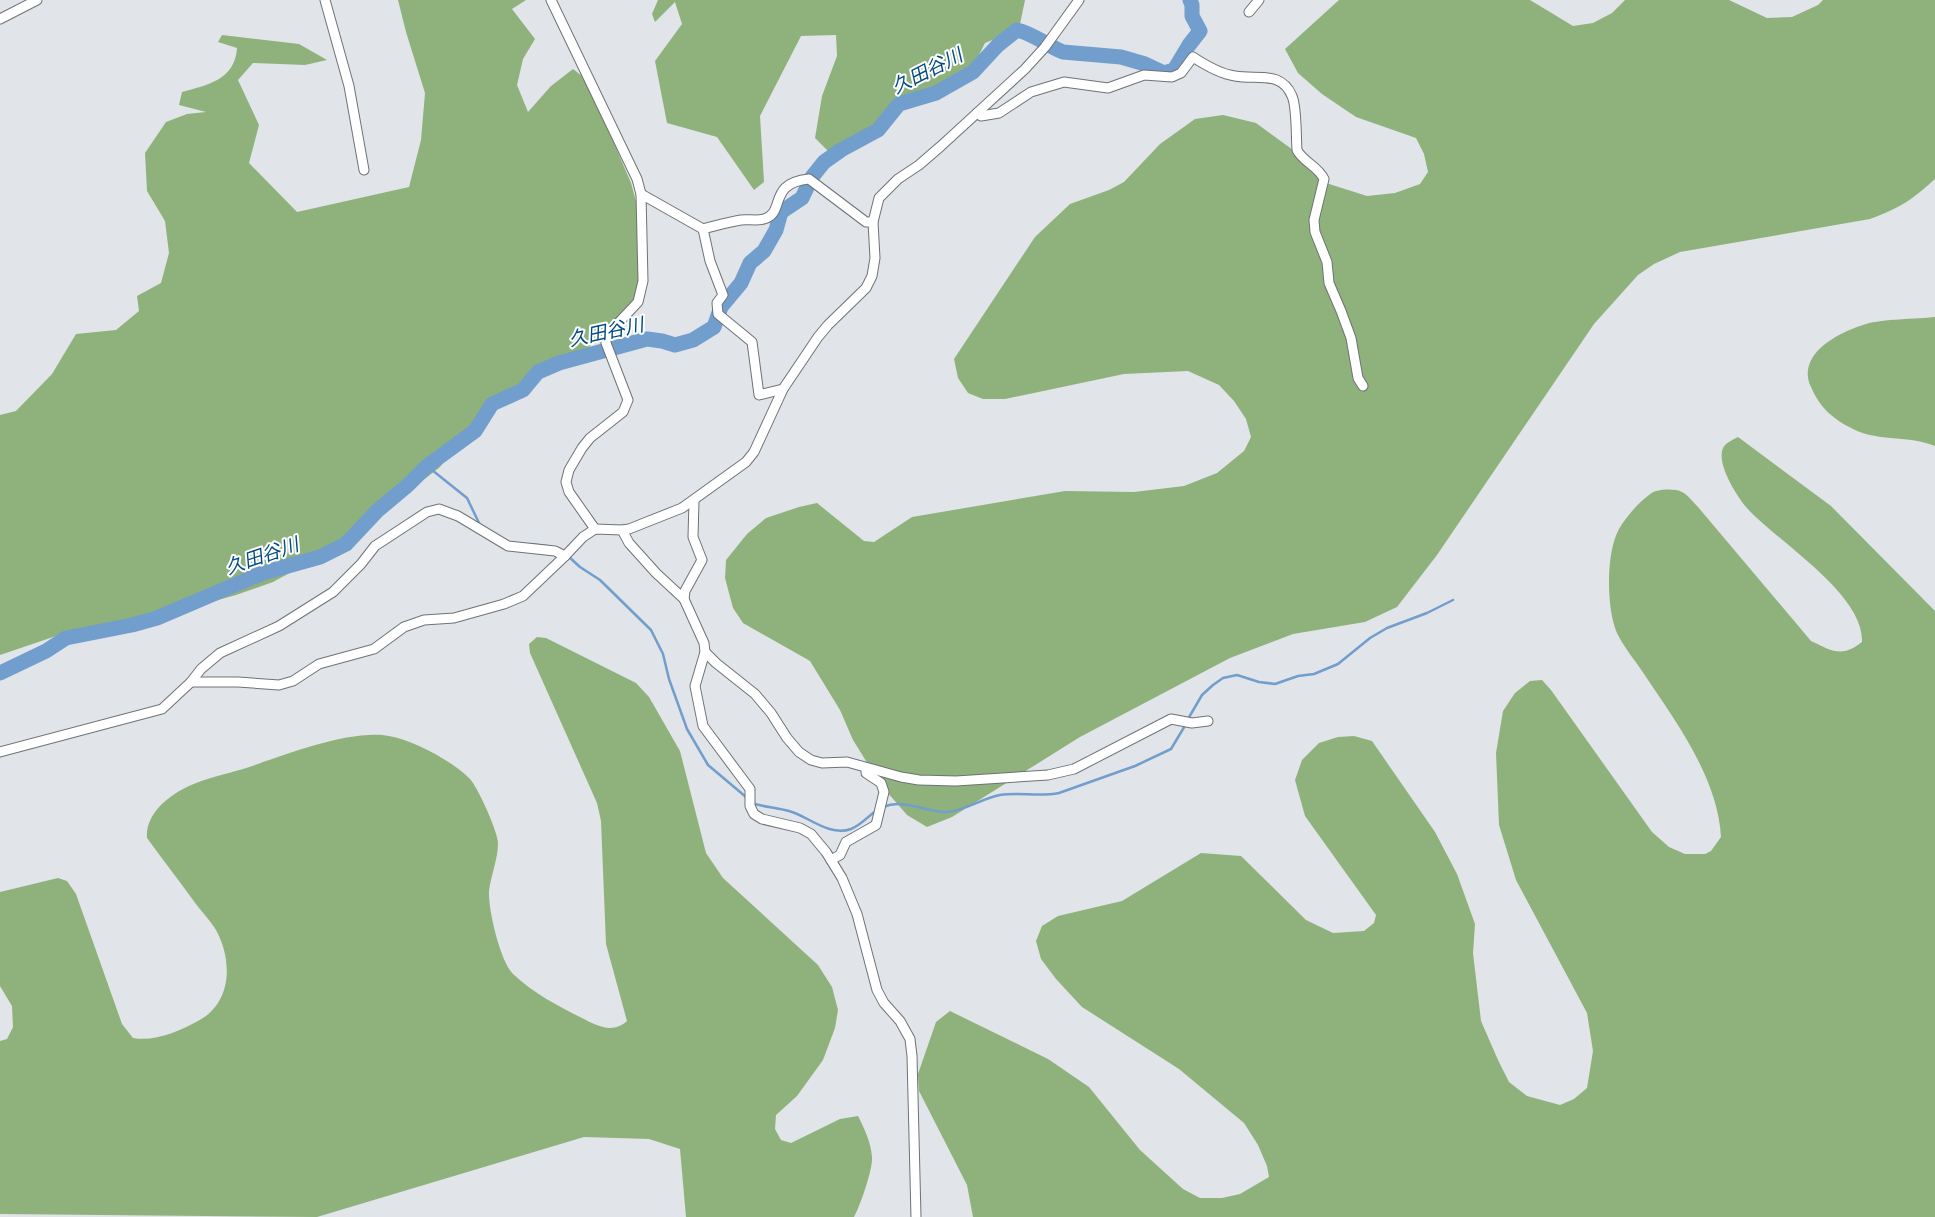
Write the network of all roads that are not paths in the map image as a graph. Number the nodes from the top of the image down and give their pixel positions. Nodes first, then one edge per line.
1 (37, 0) edge
2 (326, 0) edge
3 (551, 0) edge
4 (1079, 0) edge
5 (1259, 0) edge
6 (1249, 12) dead end
7 (0, 19) edge
8 (977, 113) junction
9 (364, 170) dead end
10 (641, 194) junction
11 (873, 222) junction
12 (703, 228) junction
13 (1362, 386) dead end
14 (783, 389) junction
15 (694, 502) junction
16 (595, 529) junction
17 (622, 530) junction
18 (565, 556) junction
19 (684, 599) junction
20 (705, 652) junction
21 (192, 682) junction
22 (1208, 721) dead end
23 (0, 752) edge
24 (866, 768) junction
25 (831, 860) junction
26 (916, 1217) edge

1 - 7 street
2 - 9 street
3 - 10 street
4 - 8 street
5 - 6 street
8 - 11 street
8 - 13 street
10 - 12 street
10 - 16 street
11 - 12 street
11 - 14 street
12 - 14 street
14 - 15 street
15 - 17 street
15 - 19 street
16 - 17 street
16 - 18 street
17 - 19 street
18 - 21 street
18 - 21 street
19 - 20 street
20 - 24 street
20 - 25 street
21 - 23 street
22 - 24 street
24 - 25 street
25 - 26 street

